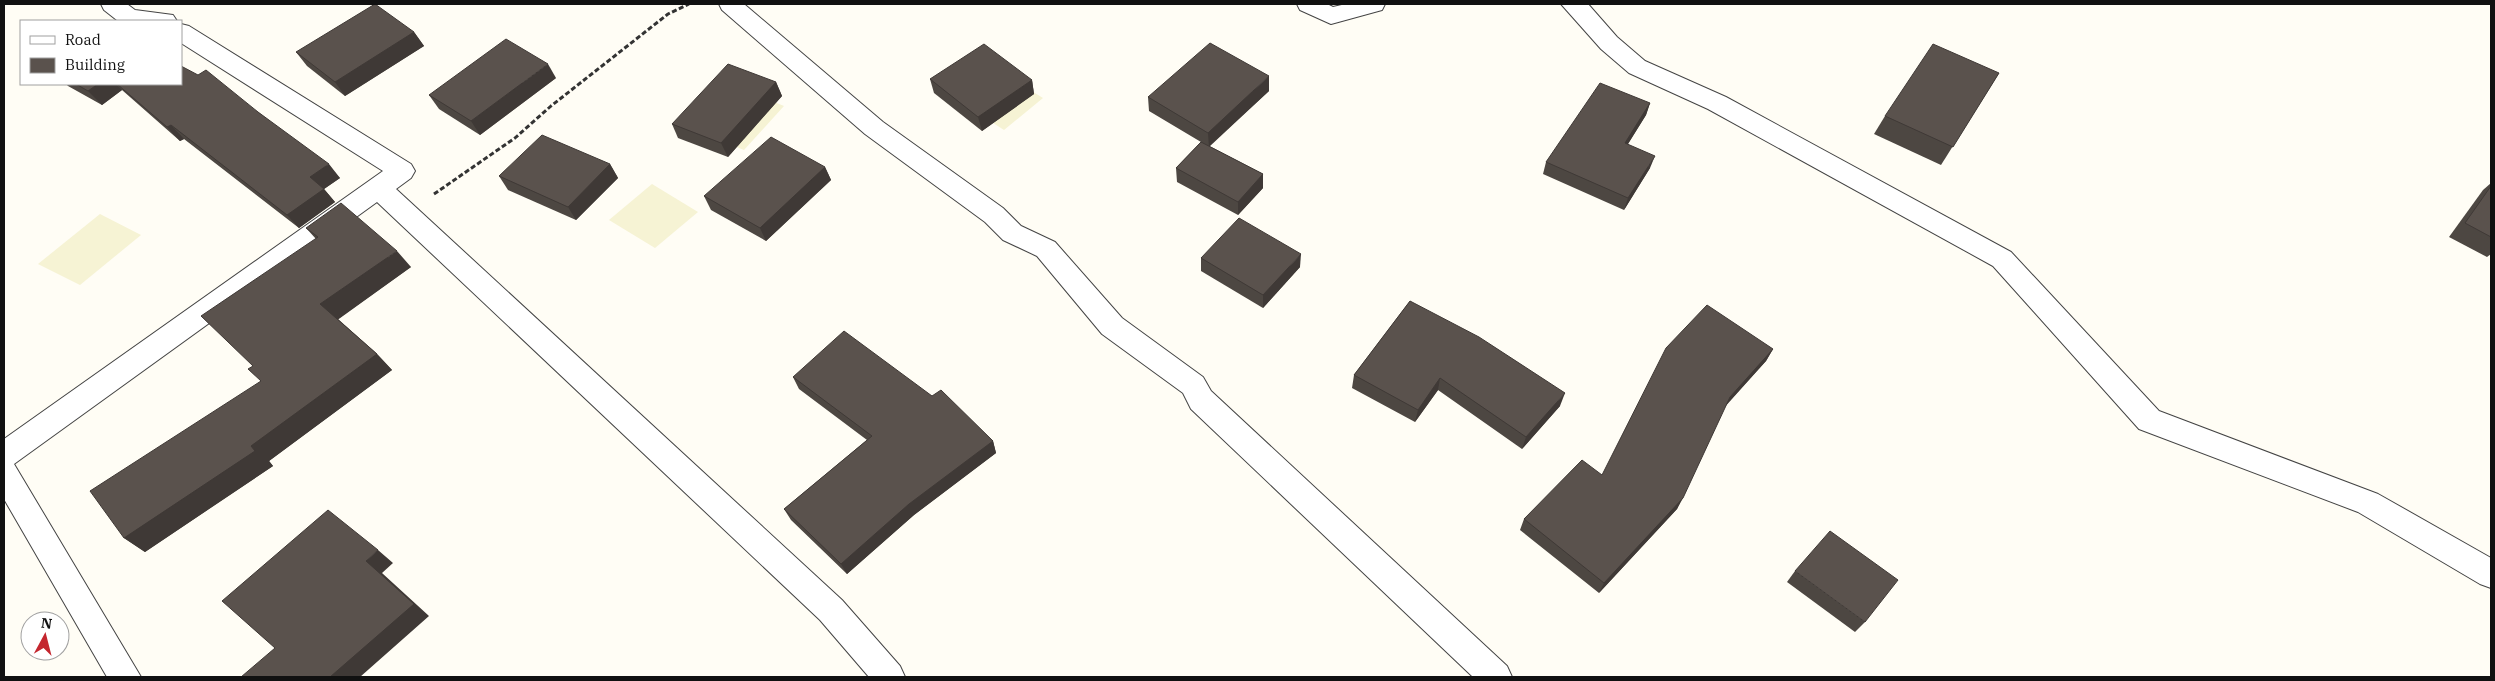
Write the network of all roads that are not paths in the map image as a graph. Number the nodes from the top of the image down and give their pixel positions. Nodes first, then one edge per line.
1 (112, 4) edge
2 (730, 4) edge
3 (1308, 4) edge
4 (1374, 4) edge
5 (1572, 4) edge
6 (153, 20) edge
7 (182, 33) edge
8 (379, 188) junction
9 (4, 455) edge
10 (4, 473) edge
11 (2491, 574) edge
12 (125, 677) edge
13 (890, 677) edge
14 (1496, 677) edge

1 - 6 street
2 - 14 street
3 - 4 street
5 - 11 street
7 - 8 street
8 - 9 street
8 - 13 street
10 - 12 street

